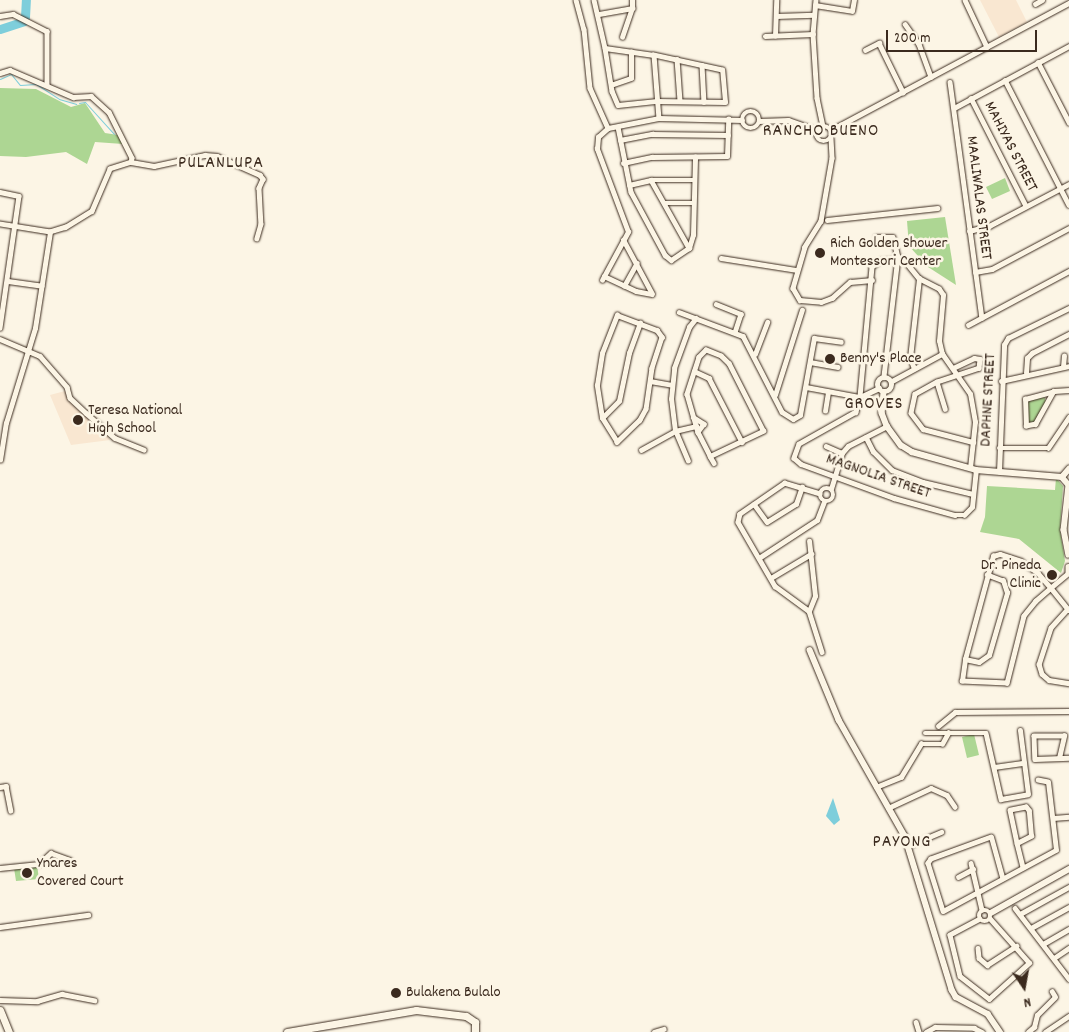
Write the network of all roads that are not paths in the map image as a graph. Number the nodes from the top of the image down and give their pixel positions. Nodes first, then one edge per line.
1 (576, 0) edge
2 (594, 0) edge
3 (632, 0) edge
4 (776, 0) edge
5 (834, 0) edge
6 (854, 0) edge
7 (964, 0) edge
8 (1042, 0) edge
9 (816, 2) edge
10 (1069, 2) edge
11 (1035, 4) dead end
12 (833, 7) junction
13 (632, 8) junction
14 (599, 14) junction
15 (814, 15) junction
16 (0, 16) edge
17 (776, 16) junction
18 (905, 24) dead end
19 (813, 34) junction
20 (765, 36) dead end
21 (775, 36) junction
22 (622, 37) dead end
23 (1069, 46) edge
24 (988, 47) junction
25 (605, 48) junction
26 (865, 50) dead end
27 (631, 52) junction
28 (654, 55) junction
29 (677, 59) junction
30 (1038, 62) junction
31 (702, 65) junction
32 (0, 73) edge
33 (932, 77) junction
34 (1005, 80) junction
35 (950, 82) dead end
36 (47, 85) junction
37 (610, 85) junction
38 (903, 92) junction
39 (971, 98) junction
40 (657, 100) junction
41 (680, 101) junction
42 (704, 102) junction
43 (954, 108) junction
44 (659, 118) junction
45 (728, 119) junction
46 (742, 120) junction
47 (759, 121) junction
48 (1069, 122) edge
49 (823, 126) junction
50 (618, 127) junction
51 (608, 128) junction
52 (817, 130) junction
53 (831, 130) junction
54 (728, 135) junction
55 (831, 138) junction
56 (620, 140) junction
57 (695, 157) junction
58 (131, 162) junction
59 (624, 163) junction
60 (652, 180) junction
61 (694, 180) junction
62 (1069, 184) edge
63 (629, 185) junction
64 (1060, 188) junction
65 (0, 192) edge
66 (664, 203) junction
67 (694, 203) junction
68 (1069, 204) edge
69 (1026, 206) junction
70 (937, 208) dead end
71 (827, 220) dead end
72 (0, 224) edge
73 (14, 226) junction
74 (1069, 228) edge
75 (969, 231) junction
76 (50, 232) junction
77 (876, 237) dead end
78 (257, 238) dead end
79 (623, 240) junction
80 (688, 248) junction
81 (721, 258) dead end
82 (898, 258) junction
83 (637, 263) junction
84 (797, 270) junction
85 (1069, 271) edge
86 (975, 272) junction
87 (919, 279) junction
88 (872, 280) junction
89 (8, 281) junction
90 (42, 286) junction
91 (624, 286) junction
92 (716, 304) dead end
93 (1069, 308) edge
94 (802, 310) dead end
95 (679, 312) dead end
96 (696, 318) junction
97 (982, 318) junction
98 (766, 322) dead end
99 (640, 323) junction
100 (968, 325) dead end
101 (0, 328) edge
102 (734, 332) junction
103 (1069, 334) edge
104 (0, 340) edge
105 (841, 342) dead end
106 (28, 350) junction
107 (755, 354) junction
108 (942, 354) junction
109 (1064, 356) dead end
110 (810, 362) junction
111 (1066, 366) edge
112 (838, 367) dead end
113 (952, 368) junction
114 (914, 369) junction
115 (694, 371) junction
116 (1026, 373) junction
117 (958, 375) junction
118 (884, 377) junction
119 (892, 381) junction
120 (1001, 381) junction
121 (650, 382) junction
122 (937, 382) junction
123 (672, 385) junction
124 (806, 388) junction
125 (881, 390) junction
126 (1069, 390) edge
127 (1054, 391) junction
128 (828, 392) junction
129 (775, 395) junction
130 (860, 397) junction
131 (945, 409) dead end
132 (825, 411) dead end
133 (1069, 416) edge
134 (693, 417) junction
135 (602, 418) junction
136 (696, 426) junction
137 (887, 426) junction
138 (675, 431) junction
139 (698, 432) junction
140 (866, 437) junction
141 (742, 442) junction
142 (973, 442) junction
143 (826, 446) dead end
144 (999, 448) junction
145 (144, 450) dead end
146 (641, 450) dead end
147 (842, 454) junction
148 (710, 456) junction
149 (0, 460) edge
150 (688, 461) dead end
151 (714, 463) dead end
152 (973, 469) junction
153 (1069, 469) edge
154 (999, 472) junction
155 (837, 476) junction
156 (1062, 477) junction
157 (1069, 485) edge
158 (802, 487) junction
159 (831, 489) junction
160 (820, 494) junction
161 (973, 494) junction
162 (824, 502) junction
163 (754, 504) junction
164 (809, 541) dead end
165 (811, 554) junction
166 (1069, 555) edge
167 (759, 558) junction
168 (1069, 567) edge
169 (1069, 572) edge
170 (987, 575) junction
171 (771, 578) junction
172 (1051, 588) junction
173 (1068, 610) edge
174 (808, 611) junction
175 (810, 650) dead end
176 (822, 652) dead end
177 (965, 659) junction
178 (1069, 683) edge
179 (1069, 711) edge
180 (938, 726) dead end
181 (1020, 732) dead end
182 (925, 733) dead end
183 (948, 733) junction
184 (1059, 758) junction
185 (1069, 758) edge
186 (1024, 763) junction
187 (994, 767) junction
188 (1038, 780) dead end
189 (0, 787) edge
190 (876, 787) junction
191 (956, 807) dead end
192 (888, 808) junction
193 (11, 811) dead end
194 (1069, 816) edge
195 (1053, 818) junction
196 (941, 832) dead end
197 (1017, 843) junction
198 (908, 846) junction
199 (70, 860) dead end
200 (971, 863) dead end
201 (1023, 866) junction
202 (0, 868) edge
203 (973, 869) junction
204 (1069, 869) edge
205 (958, 877) dead end
206 (1002, 877) junction
207 (1069, 887) edge
208 (980, 892) junction
209 (1069, 907) edge
210 (1015, 908) dead end
211 (982, 910) junction
212 (1020, 914) junction
213 (88, 915) dead end
214 (991, 916) junction
215 (980, 919) junction
216 (0, 927) edge
217 (1032, 928) junction
218 (1069, 929) edge
219 (1043, 944) junction
220 (1016, 946) junction
221 (978, 948) dead end
222 (1069, 948) edge
223 (1054, 958) junction
224 (1067, 971) edge
225 (1069, 978) edge
226 (1052, 992) dead end
227 (0, 1000) edge
228 (94, 1000) dead end
229 (0, 1010) edge
230 (1069, 1016) edge
231 (916, 1022) dead end
232 (664, 1029) dead end
233 (935, 1030) edge
234 (955, 1030) edge
235 (974, 1030) edge
236 (9, 1032) edge
237 (287, 1032) edge
238 (476, 1032) edge
239 (654, 1032) edge
240 (919, 1032) edge
241 (926, 1032) edge
242 (982, 1032) edge
243 (1000, 1032) edge
244 (1028, 1032) edge
245 (1045, 1032) edge

1 - 51 street
2 - 14 street
3 - 13 street
4 - 17 street
5 - 12 street
6 - 12 street
7 - 24 street
8 - 11 street
9 - 12 street
9 - 15 street
10 - 24 street
13 - 14 street
13 - 22 street
14 - 25 street
15 - 17 street
15 - 19 street
16 - 36 street
17 - 21 street
18 - 33 street
19 - 21 street
19 - 49 street
20 - 21 street
23 - 30 street
24 - 33 street
25 - 27 street
25 - 37 street
26 - 38 street
27 - 28 street
27 - 37 street
28 - 29 street
28 - 40 street
29 - 31 street
29 - 41 street
30 - 34 street
30 - 48 street
31 - 42 street
31 - 42 street
32 - 36 street
33 - 38 street
34 - 39 street
34 - 64 street
35 - 43 street, MAALIWALAS STREET
36 - 58 street
37 - 40 street
38 - 53 street
39 - 43 street
39 - 69 street, MAHIYAS STREET
40 - 41 street
40 - 44 street
41 - 42 street
43 - 75 street, MAALIWALAS STREET
44 - 45 street
44 - 50 street
45 - 46 street
45 - 54 street
46 - 47 street
46 - 47 street
47 - 52 street
49 - 52 street
49 - 53 street
50 - 51 street
50 - 56 street
51 - 79 street
52 - 55 street
53 - 55 street
54 - 56 street
54 - 57 street
55 - 84 street
56 - 59 street
57 - 59 street
57 - 61 street
58 - 76 street
58 - 78 street
59 - 63 street
60 - 61 street
60 - 63 street
60 - 66 street
61 - 67 street
62 - 64 street
63 - 80 street
64 - 68 street
64 - 69 street
65 - 73 street
66 - 67 street
66 - 80 street
67 - 80 street
69 - 75 street
70 - 71 street
72 - 73 street
73 - 76 street
73 - 89 street
74 - 86 street
75 - 86 street, MAALIWALAS STREET
76 - 90 street
77 - 82 street
79 - 83 street
79 - 91 street
81 - 84 street
82 - 87 street
82 - 88 street
82 - 118 street
83 - 91 street
83 - 91 street
84 - 88 street
85 - 97 street
86 - 97 street, MAALIWALAS STREET
87 - 108 street
87 - 114 street
88 - 130 street
89 - 90 street
89 - 101 street
90 - 106 street
92 - 102 street
93 - 120 street, DAPHNE STREET
94 - 129 street
95 - 96 street
96 - 102 street
96 - 123 street
97 - 100 street
98 - 107 street
99 - 121 street
99 - 135 street
99 - 135 street
102 - 107 street
103 - 116 street
104 - 106 street
105 - 110 street
106 - 145 street
106 - 149 street
107 - 129 street
108 - 113 street
108 - 114 street
109 - 111 street
110 - 112 street
110 - 124 street
111 - 116 street
113 - 117 street
113 - 117 street
114 - 119 street
115 - 134 street
115 - 141 street
115 - 141 street
116 - 120 street
117 - 122 street
117 - 142 street
118 - 119 street
118 - 125 street
119 - 125 street
120 - 144 street, DAPHNE STREET
121 - 123 street
121 - 135 street
122 - 131 street
122 - 142 street
123 - 138 street
124 - 128 street
124 - 129 street
125 - 130 street
125 - 137 street
126 - 127 street
127 - 127 street
128 - 130 street
128 - 132 street
130 - 155 street, MAGNOLIA STREET
133 - 144 street
134 - 136 street
134 - 139 street
136 - 138 street
136 - 139 street
137 - 140 street
137 - 152 street
138 - 146 street
138 - 150 street
139 - 148 street
140 - 147 street
140 - 161 street
141 - 148 street
142 - 152 street
143 - 147 street
144 - 154 street, DAPHNE STREET
147 - 155 street
148 - 151 street
152 - 154 street
152 - 161 street
153 - 156 street
154 - 156 street
155 - 159 street
155 - 161 street, MAGNOLIA STREET
156 - 157 street
157 - 166 street
158 - 160 street
158 - 163 street
158 - 163 street
159 - 160 street
159 - 162 street
160 - 162 street
162 - 167 street
163 - 167 street
164 - 165 street
165 - 171 street
165 - 174 street
167 - 171 street
168 - 169 street
169 - 172 street
170 - 172 street
170 - 177 street
170 - 177 street
171 - 174 street
172 - 173 street
172 - 177 street
173 - 178 street
174 - 176 street
175 - 190 street
179 - 180 street
181 - 186 street
182 - 183 street
183 - 187 street
183 - 190 street
184 - 184 street
184 - 185 street
186 - 187 street
186 - 187 street
188 - 195 street
189 - 193 street
190 - 192 street
191 - 192 street
192 - 198 street
194 - 195 street
195 - 201 street
196 - 198 street
197 - 197 street
197 - 201 street
198 - 243 street
199 - 202 street
200 - 203 street
201 - 206 street
203 - 205 street
203 - 208 street
204 - 214 street
206 - 208 street
206 - 208 street
207 - 212 street
208 - 211 street
209 - 217 street
210 - 212 street
211 - 214 street
211 - 215 street
212 - 217 street
213 - 216 street
214 - 215 street
214 - 220 street
215 - 220 street
217 - 219 street
218 - 219 street
219 - 223 street
220 - 221 street
222 - 223 street
223 - 224 street
224 - 225 street
226 - 244 street
227 - 228 street
229 - 236 main road
230 - 245 street
231 - 240 street
232 - 239 street
233 - 234 street
233 - 241 street
234 - 235 street
235 - 242 street
237 - 238 main road

